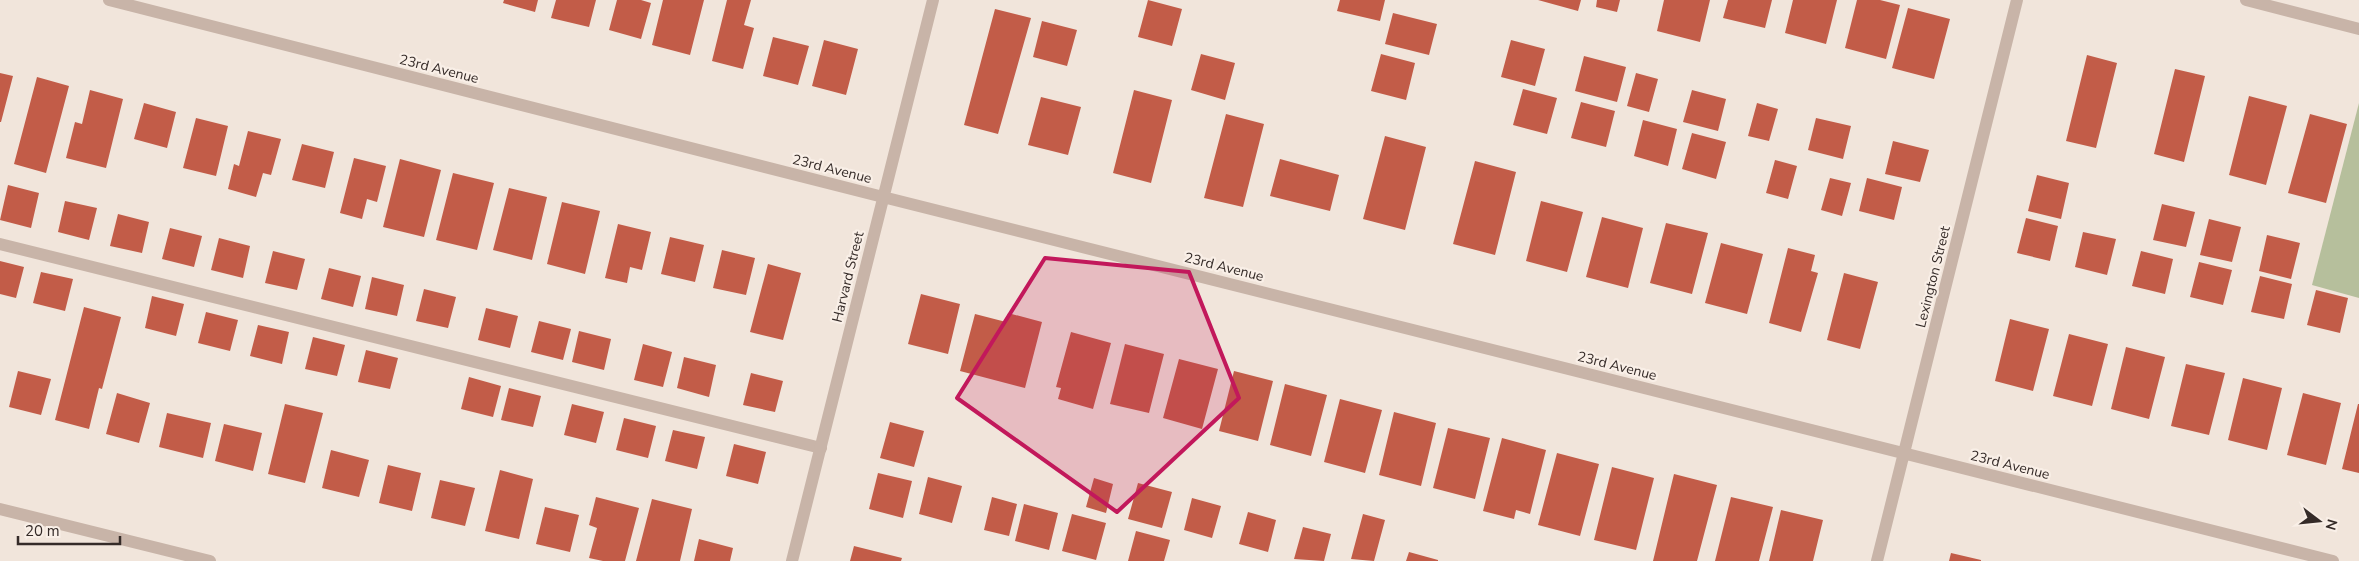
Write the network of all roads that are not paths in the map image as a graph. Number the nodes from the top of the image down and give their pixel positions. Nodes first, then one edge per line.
1 (109, 0) edge
2 (933, 0) edge
3 (2017, 0) edge
4 (2246, 0) edge
5 (2359, 29) edge
6 (883, 197) junction
7 (0, 244) edge
8 (820, 448) junction
9 (1904, 454) junction
10 (0, 508) edge
11 (210, 561) edge
12 (792, 561) edge
13 (1877, 561) edge
14 (2333, 561) edge

1 - 6 street, 23rd Avenue
2 - 6 street, Harvard Street
3 - 9 street, Lexington Street
4 - 5 street
6 - 8 street, Harvard Street
6 - 9 street, 23rd Avenue
7 - 8 street
8 - 12 street, Harvard Street
9 - 13 street, Lexington Street
9 - 14 street, 23rd Avenue
10 - 11 street

